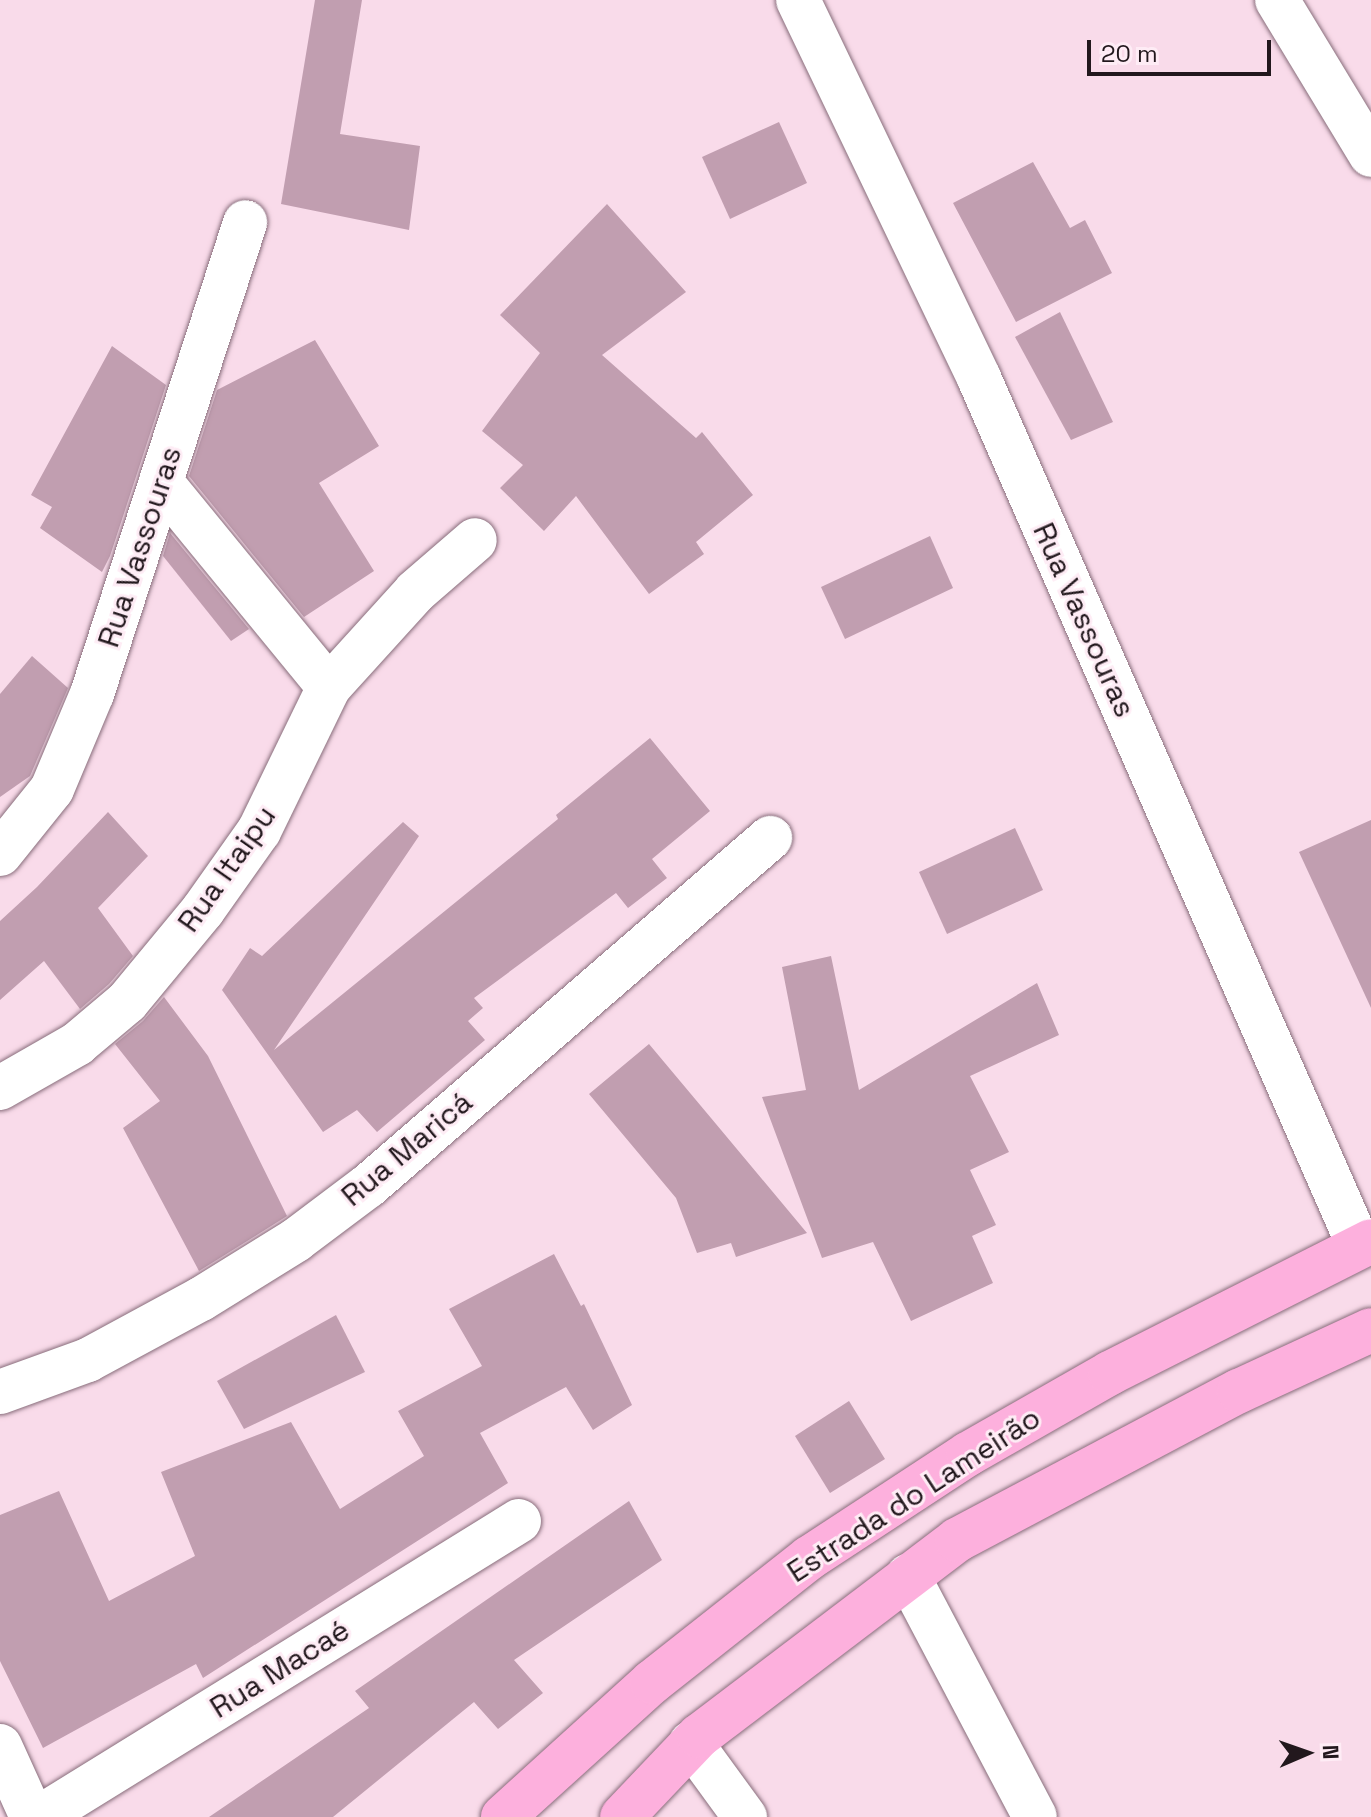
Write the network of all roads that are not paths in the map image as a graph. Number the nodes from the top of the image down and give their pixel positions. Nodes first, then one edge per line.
1 (798, 0) edge
2 (1277, 0) edge
3 (1371, 155) edge
4 (245, 222) dead end
5 (161, 482) junction
6 (475, 540) dead end
7 (329, 687) junction
8 (770, 838) dead end
9 (0, 854) edge
10 (0, 1088) edge
11 (1365, 1244) edge
12 (1371, 1330) edge
13 (0, 1392) edge
14 (519, 1521) dead end
15 (908, 1576) junction
16 (691, 1743) junction
17 (0, 1746) edge
18 (32, 1817) edge
19 (40, 1817) edge
20 (503, 1817) edge
21 (622, 1817) edge
22 (745, 1817) edge
23 (1035, 1817) edge

1 - 11 street, Rua Vassouras
2 - 3 street
4 - 5 street, Rua Vassouras
5 - 7 street
5 - 9 street, Rua Vassouras
6 - 7 street, Rua Itaipu
7 - 10 street, Rua Itaipu
8 - 13 street, Rua Maricá
11 - 20 main road, Estrada do Lameirão
12 - 15 main road, Estrada do Lameirão
14 - 19 street, Rua Macaé
15 - 16 main road, Estrada do Lameirão
15 - 23 street
16 - 21 main road, Estrada do Lameirão
16 - 22 street
17 - 18 street

